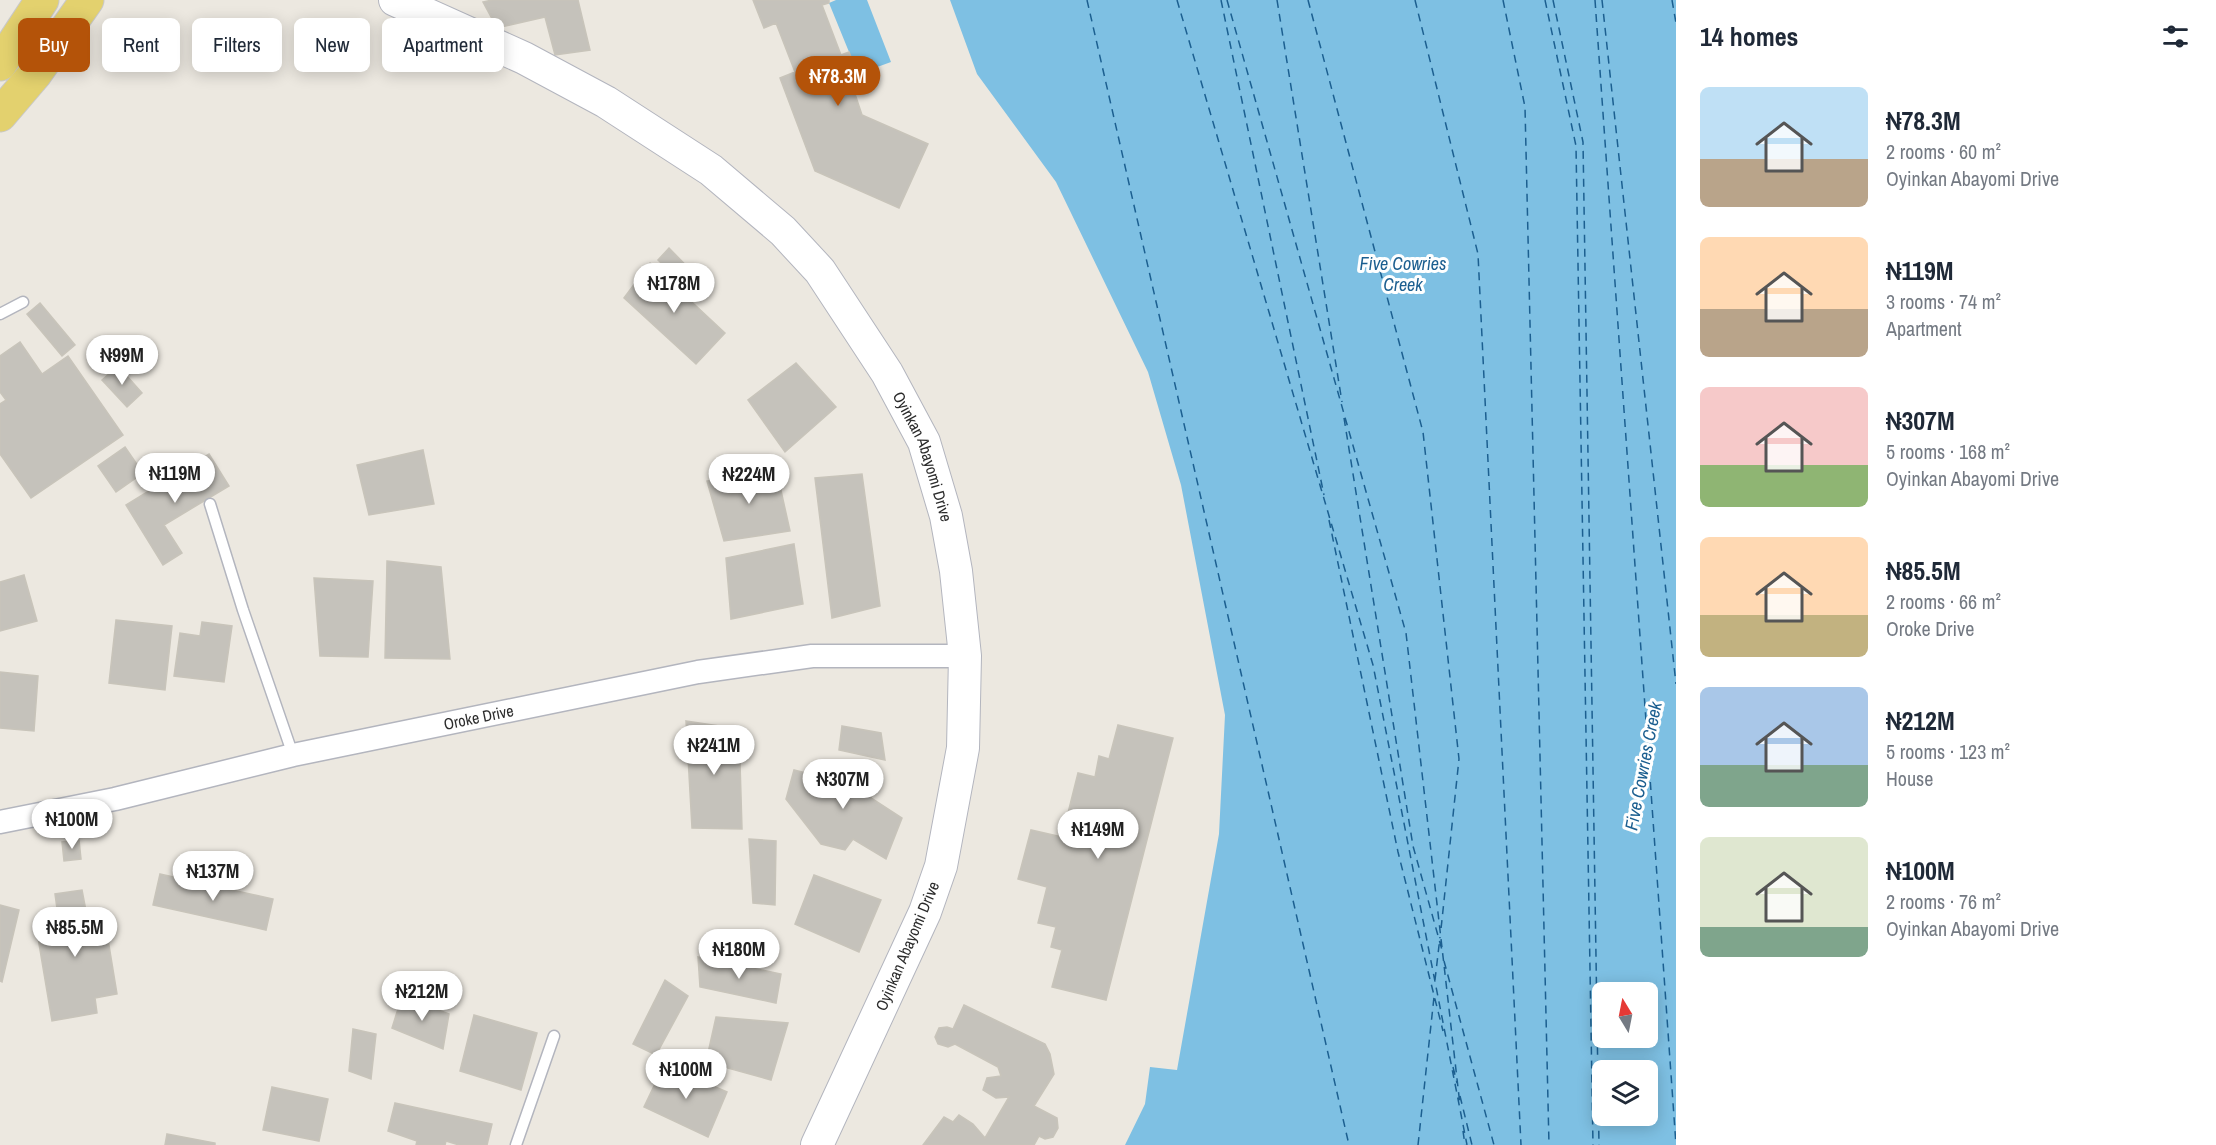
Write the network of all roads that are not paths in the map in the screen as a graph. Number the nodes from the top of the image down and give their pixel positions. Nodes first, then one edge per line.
1 (42, 0) edge
2 (87, 0) edge
3 (395, 0) edge
4 (0, 64) edge
5 (0, 115) edge
6 (23, 302) dead end
7 (0, 314) edge
8 (210, 504) dead end
9 (965, 656) junction
10 (293, 755) junction
11 (0, 822) edge
12 (554, 1036) dead end
13 (516, 1145) edge
14 (817, 1145) edge

1 - 4 main road
2 - 5 main road
3 - 9 street, Oyinkan Abayomi Drive
6 - 7 lane
8 - 10 lane
9 - 10 street, Oroke Drive
9 - 14 street, Oyinkan Abayomi Drive
10 - 11 street, Oroke Drive
12 - 13 lane

